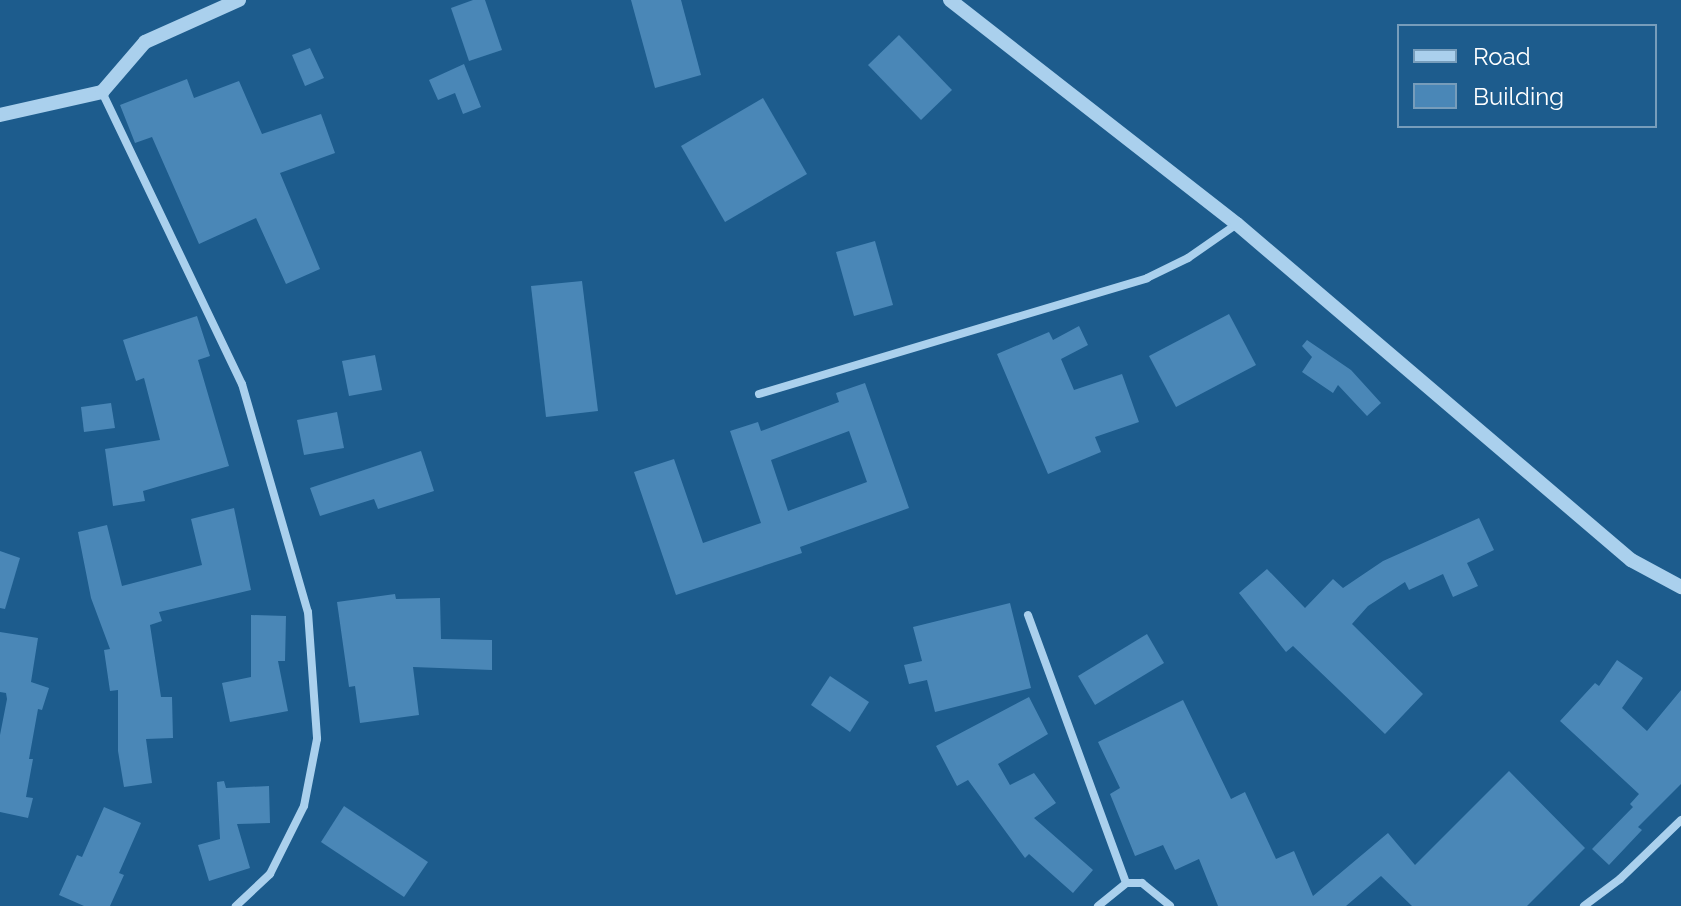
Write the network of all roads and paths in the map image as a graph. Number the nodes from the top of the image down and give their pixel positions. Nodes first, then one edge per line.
1 (239, 0) edge
2 (950, 0) edge
3 (102, 92) junction
4 (0, 115) edge
5 (1237, 224) junction
6 (759, 394) dead end
7 (1681, 587) edge
8 (1028, 615) dead end
9 (1681, 820) edge
10 (1126, 883) junction
11 (236, 906) edge
12 (1098, 906) edge
13 (1170, 906) edge
14 (1584, 906) edge

1 - 3 street
2 - 5 street
3 - 4 street
3 - 11 street
5 - 6 street
5 - 7 street
8 - 10 street
9 - 14 street
10 - 12 street
10 - 13 street

